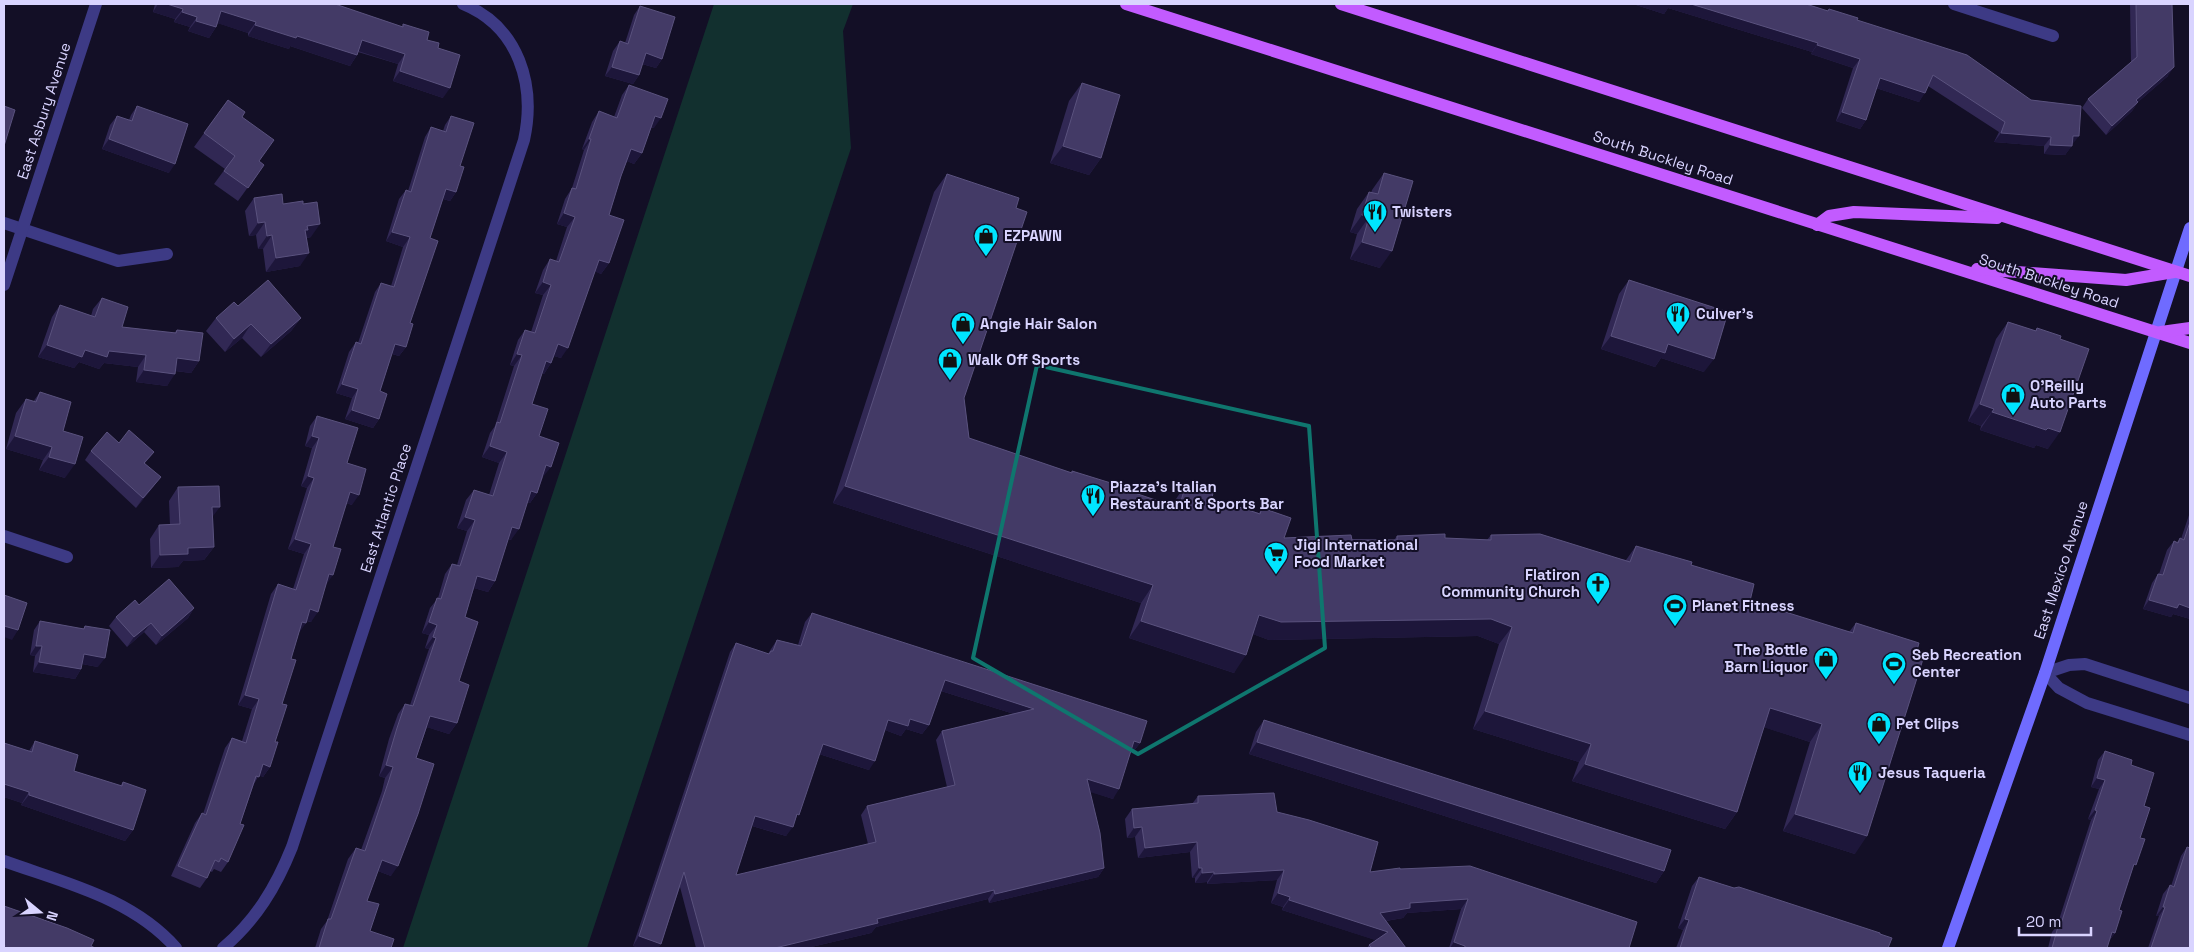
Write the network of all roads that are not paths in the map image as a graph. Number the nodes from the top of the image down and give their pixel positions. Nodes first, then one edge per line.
1 (96, 4) edge
2 (463, 4) edge
3 (1126, 4) edge
4 (1341, 4) edge
5 (1954, 4) edge
6 (2052, 36) dead end
7 (2012, 219) junction
8 (4, 223) edge
9 (1817, 225) junction
10 (2190, 228) edge
11 (22, 229) junction
12 (167, 254) dead end
13 (1950, 266) junction
14 (2176, 271) junction
15 (2190, 276) edge
16 (4, 286) edge
17 (2190, 328) edge
18 (2156, 332) junction
19 (2190, 343) edge
20 (4, 536) edge
21 (67, 557) dead end
22 (2045, 673) junction
23 (2190, 698) edge
24 (2190, 735) edge
25 (4, 861) edge
26 (176, 948) edge
27 (223, 948) edge
28 (1948, 948) edge

1 - 11 street, East Asbury Avenue
2 - 27 street, East Atlantic Place
3 - 9 main road, South Buckley Road
4 - 7 main road
5 - 6 street
7 - 9 main road
7 - 14 main road
8 - 11 street
9 - 13 main road, South Buckley Road
10 - 14 street, East Mexico Avenue
11 - 12 street
11 - 16 street, East Asbury Avenue
13 - 14 main road
13 - 18 main road, South Buckley Road
14 - 15 main road
14 - 18 street, East Mexico Avenue
17 - 18 main road
18 - 19 main road, South Buckley Road
18 - 22 street, East Mexico Avenue
20 - 21 street
22 - 23 street
22 - 24 street
22 - 28 street, East Mexico Avenue
25 - 26 street

